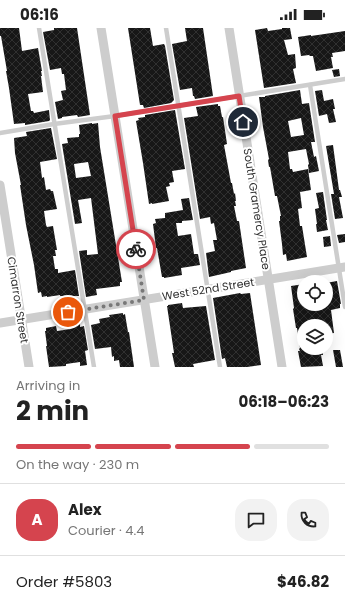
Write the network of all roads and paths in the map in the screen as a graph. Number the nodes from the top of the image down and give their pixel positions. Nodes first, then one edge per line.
1 (39, 28) edge
2 (101, 28) edge
3 (166, 28) edge
4 (229, 28) edge
5 (345, 79) edge
6 (310, 85) junction
7 (239, 96) junction
8 (179, 106) junction
9 (115, 116) junction
10 (54, 124) junction
11 (0, 133) edge
12 (0, 185) edge
13 (342, 268) edge
14 (268, 279) junction
15 (208, 289) junction
16 (144, 300) junction
17 (345, 307) edge
18 (84, 309) junction
19 (21, 319) junction
20 (0, 323) edge
21 (29, 367) edge
22 (94, 367) edge
23 (155, 367) edge
24 (220, 367) edge
25 (282, 367) edge

1 - 10 lane
2 - 9 street
3 - 8 lane
4 - 7 street, South Gramercy Place
5 - 6 lane
6 - 7 lane
6 - 13 lane
7 - 8 lane
7 - 14 street, South Gramercy Place
8 - 9 lane
8 - 15 lane
9 - 10 lane
9 - 16 street
10 - 11 lane
10 - 18 lane
12 - 19 street, Cimarron Street
13 - 14 street, West 52nd Street
13 - 17 lane
14 - 15 street, West 52nd Street
14 - 25 street, South Gramercy Place
15 - 16 street, West 52nd Street
15 - 24 lane
16 - 18 street, West 52nd Street
16 - 23 street
18 - 19 street, West 52nd Street
18 - 22 lane
19 - 20 street, West 52nd Street
19 - 21 street, Cimarron Street

